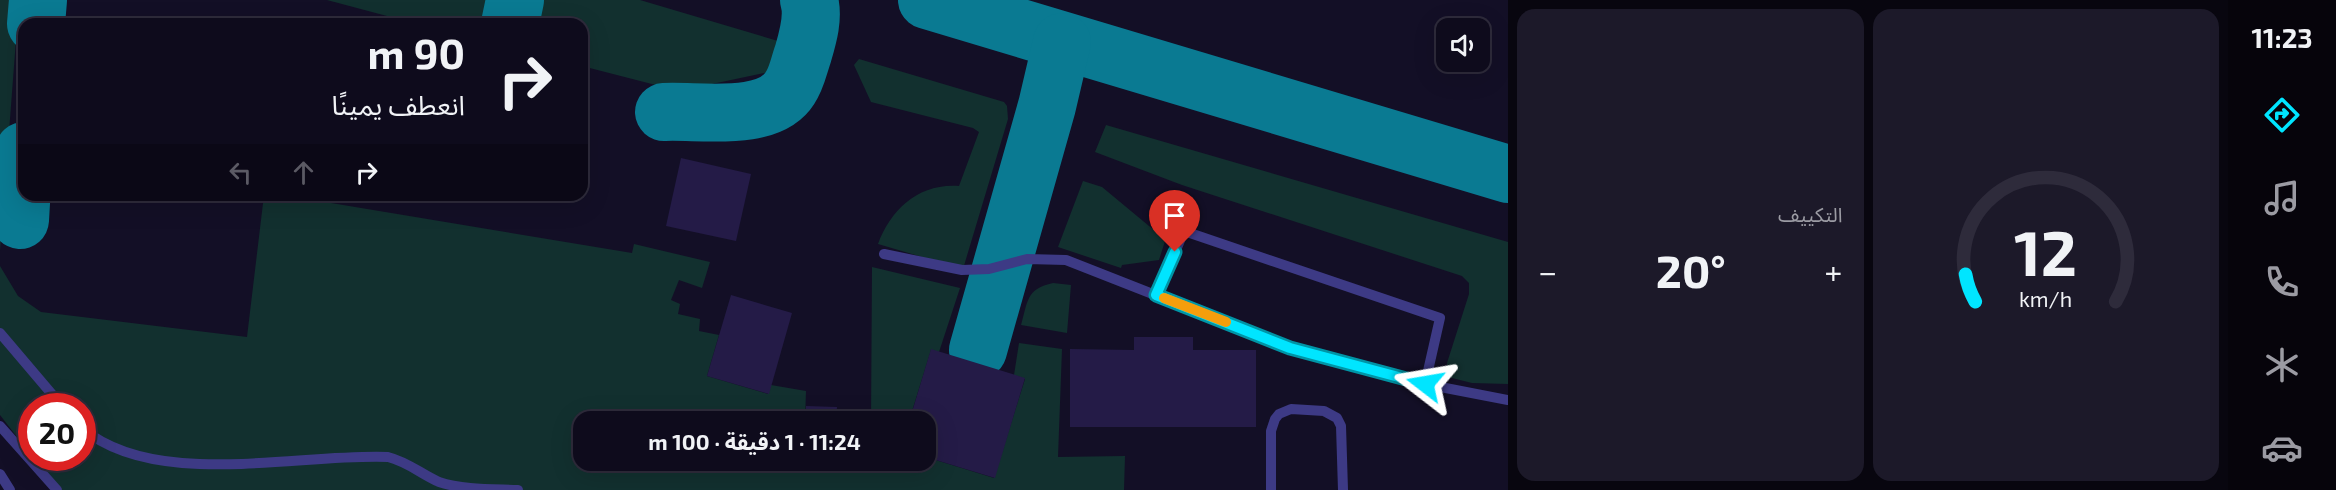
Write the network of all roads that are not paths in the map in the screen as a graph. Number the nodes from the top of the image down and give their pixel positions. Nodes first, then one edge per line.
1 (884, 254) dead end
2 (1156, 295) junction
3 (0, 333) edge
4 (1425, 384) junction
5 (51, 393) edge
6 (1508, 400) edge
7 (0, 426) edge
8 (96, 438) edge
9 (0, 474) edge
10 (10, 490) edge
11 (57, 490) edge
12 (518, 490) edge
13 (1271, 490) edge
14 (1343, 490) edge

1 - 2 lane
2 - 4 lane
2 - 4 lane
3 - 5 lane
4 - 6 lane
7 - 11 lane
8 - 12 lane
9 - 10 lane
13 - 14 lane

